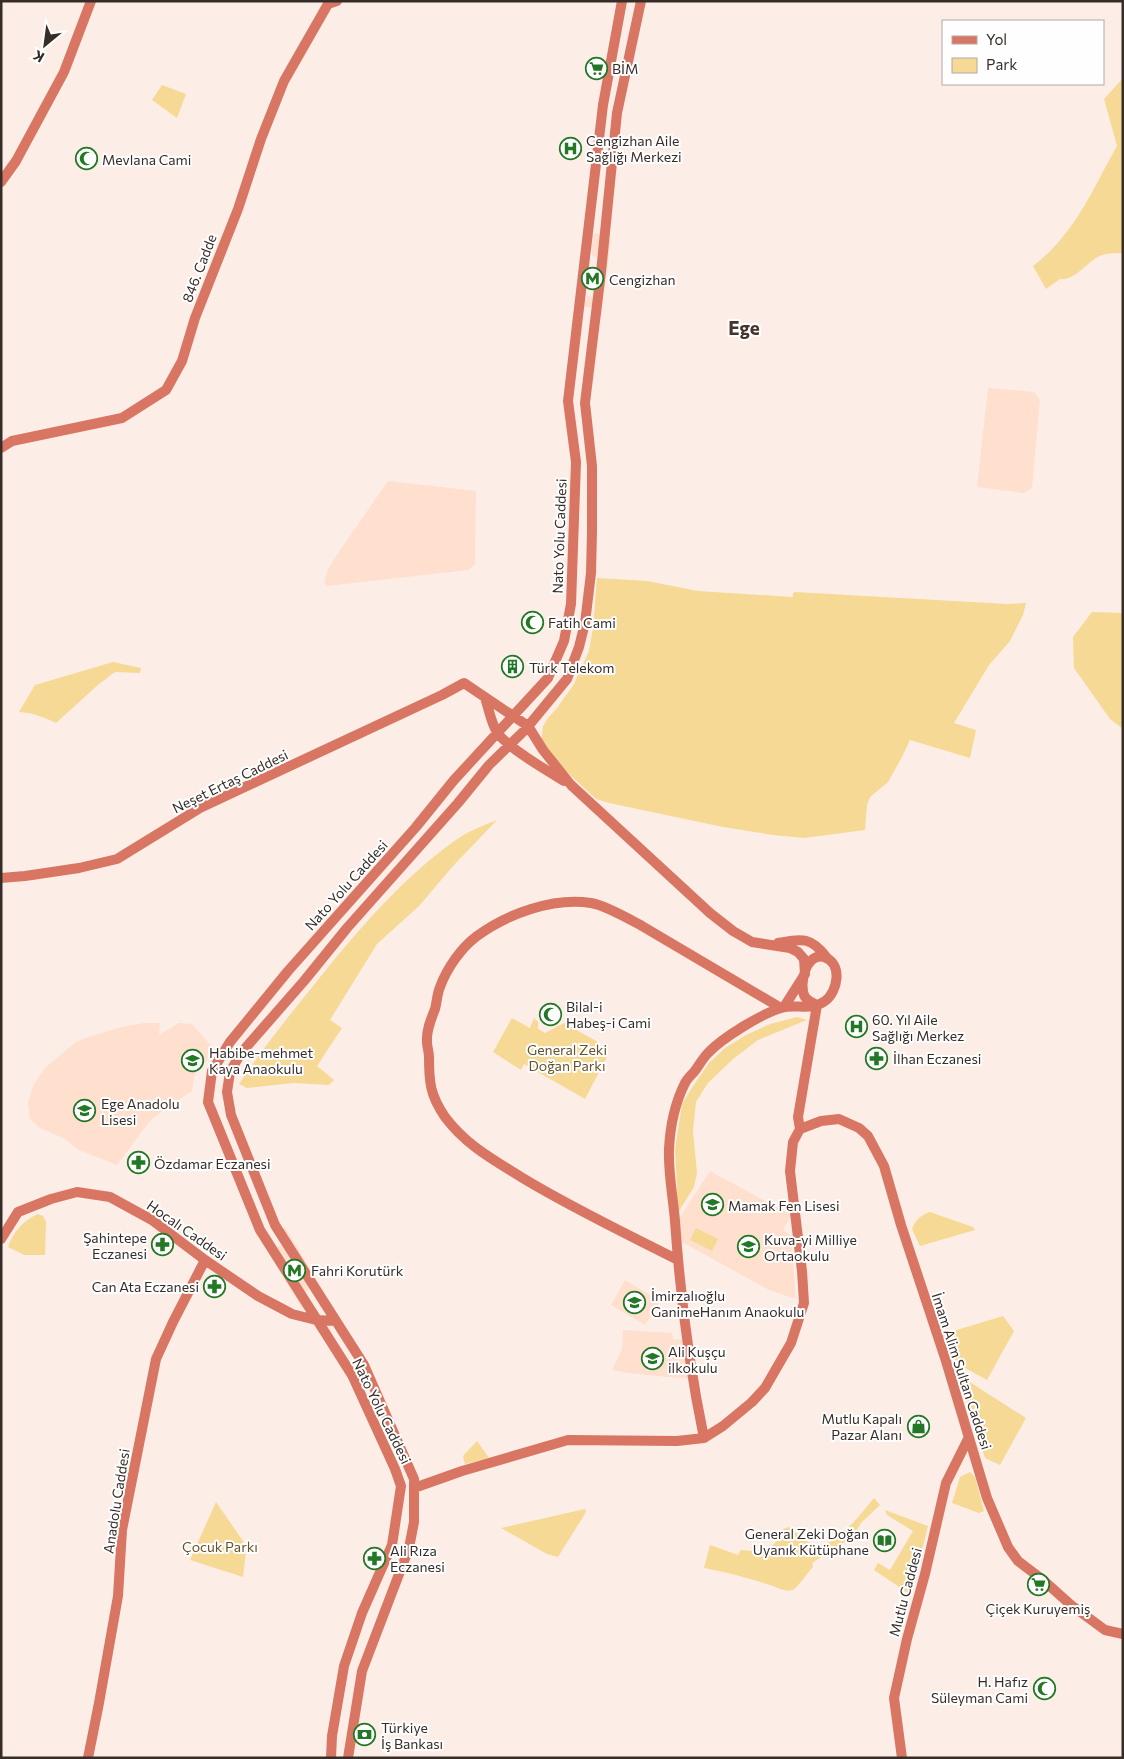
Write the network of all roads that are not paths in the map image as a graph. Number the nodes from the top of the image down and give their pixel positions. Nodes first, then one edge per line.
1 (91, 1) edge
2 (337, 1) edge
3 (622, 1) edge
4 (641, 1) edge
5 (1, 182) edge
6 (1, 448) edge
7 (485, 698) junction
8 (514, 715) junction
9 (528, 726) junction
10 (497, 732) junction
11 (510, 745) junction
12 (571, 785) junction
13 (1, 878) edge
14 (772, 944) junction
15 (827, 958) junction
16 (805, 974) junction
17 (817, 1005) junction
18 (782, 1008) junction
19 (800, 1129) junction
20 (1, 1239) edge
21 (205, 1260) junction
22 (678, 1260) junction
23 (316, 1320) junction
24 (336, 1321) junction
25 (704, 1438) junction
26 (968, 1439) junction
27 (414, 1484) junction
28 (1123, 1634) edge
29 (88, 1758) edge
30 (331, 1758) edge
31 (348, 1758) edge
32 (902, 1758) edge

1 - 5 street
2 - 6 street, 846. Cadde
3 - 8 street, Nato Yolu Caddesi
4 - 9 street
7 - 8 street
7 - 10 street
7 - 13 street, Neşet Ertaş Caddesi
8 - 9 street
8 - 10 street, Nato Yolu Caddesi
9 - 11 street
9 - 12 street
10 - 11 street
10 - 23 street, Nato Yolu Caddesi
11 - 12 street
11 - 24 street
12 - 14 street
14 - 15 street
14 - 16 street
15 - 16 street
15 - 17 street
16 - 17 street
16 - 18 street
17 - 18 street
17 - 19 street
18 - 22 street
18 - 22 street
19 - 25 street
19 - 26 street, İmam Alim Sultan Caddesi
20 - 21 street, Hocalı Caddesi
21 - 23 street, Hocalı Caddesi
21 - 29 street, Anadolu Caddesi
22 - 25 street
23 - 24 street, Hocalı Caddesi
23 - 30 street, Nato Yolu Caddesi
24 - 27 street
25 - 27 street
26 - 28 street, İmam Alim Sultan Caddesi
26 - 32 street, Mutlu Caddesi
27 - 31 street

